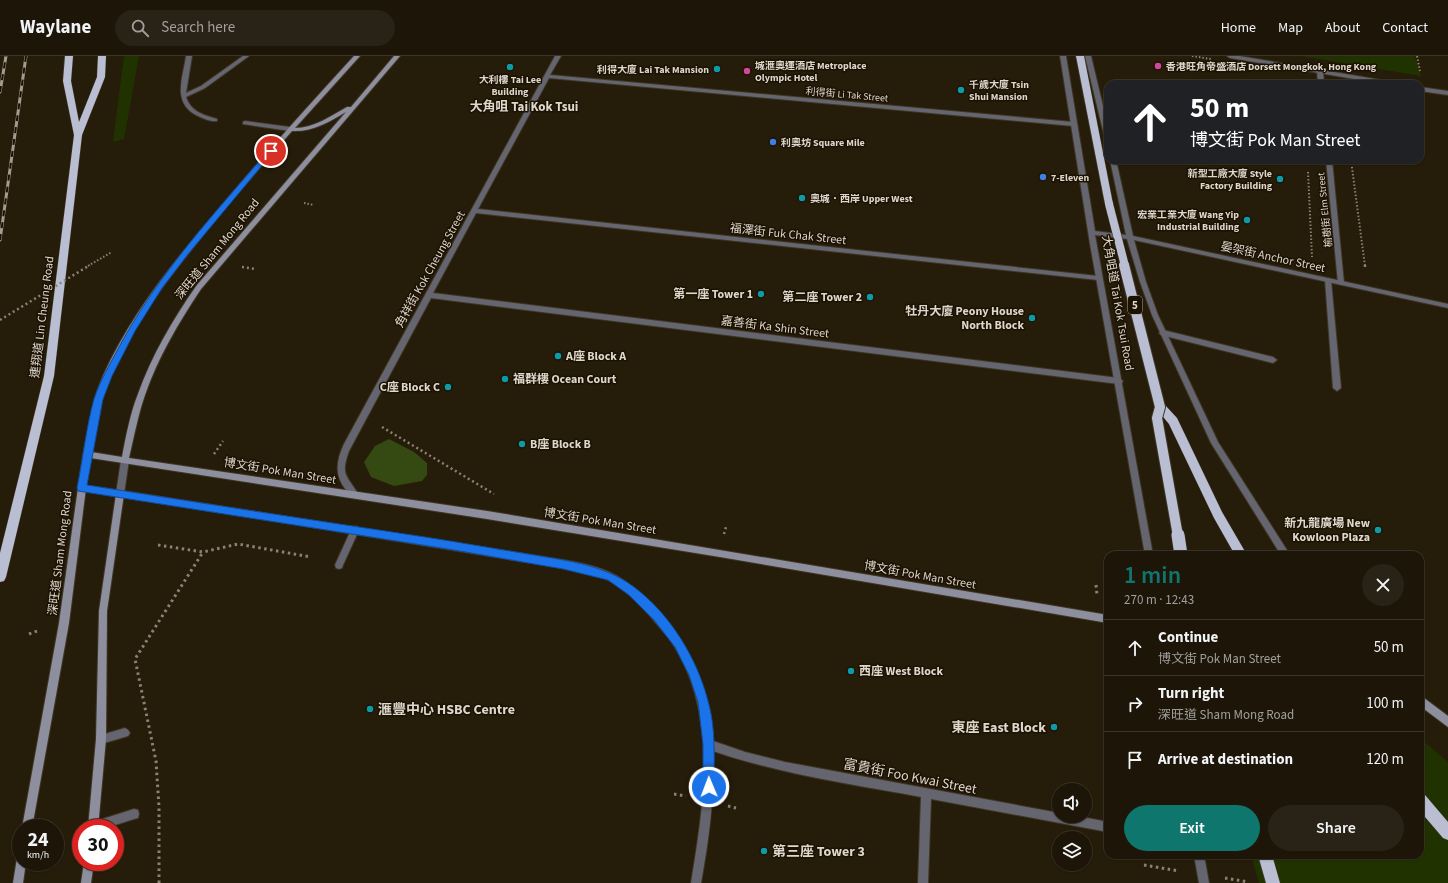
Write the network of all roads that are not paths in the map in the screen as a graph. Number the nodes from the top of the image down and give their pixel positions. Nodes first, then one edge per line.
1 (69, 56) edge
2 (102, 56) edge
3 (189, 56) edge
4 (246, 56) edge
5 (356, 56) edge
6 (397, 56) edge
7 (558, 56) edge
8 (1063, 56) edge
9 (1080, 56) edge
10 (1088, 56) edge
11 (1230, 56) edge
12 (1320, 71) junction
13 (547, 76) junction
14 (1321, 80) edge
15 (1371, 80) edge
16 (1424, 90) edge
17 (1448, 93) edge
18 (183, 97) junction
19 (355, 104) junction
20 (215, 120) dead end
21 (1104, 122) edge
22 (245, 123) dead end
23 (1073, 124) junction
24 (290, 129) junction
25 (78, 135) junction
26 (1114, 164) edge
27 (1329, 164) edge
28 (474, 211) junction
29 (1092, 232) junction
30 (1130, 237) junction
31 (1098, 278) junction
32 (1328, 280) junction
33 (1341, 283) junction
34 (429, 295) junction
35 (1448, 306) edge
36 (1163, 333) junction
37 (1273, 360) dead end
38 (1119, 381) junction
39 (1337, 388) dead end
40 (1160, 407) junction
41 (87, 455) junction
42 (125, 460) junction
43 (82, 488) junction
44 (120, 494) junction
45 (354, 494) junction
46 (355, 530) junction
47 (1148, 551) edge
48 (1180, 551) edge
49 (1240, 551) edge
50 (1283, 551) edge
51 (339, 565) dead end
52 (0, 577) edge
53 (1104, 618) edge
54 (1424, 703) edge
55 (1448, 722) edge
56 (125, 733) dead end
57 (101, 739) junction
58 (708, 744) junction
59 (926, 794) junction
60 (1424, 805) edge
61 (134, 814) dead end
62 (29, 819) edge
63 (94, 819) edge
64 (119, 819) edge
65 (1104, 826) edge
66 (1448, 833) edge
67 (1199, 859) edge
68 (1266, 859) edge
69 (20, 871) edge
70 (87, 871) edge
71 (18, 883) edge
72 (86, 883) edge
73 (696, 883) edge
74 (923, 883) edge
75 (1204, 883) edge
76 (1273, 883) edge

1 - 25 highway, 連翔道 Lin Cheung Road
2 - 25 highway
3 - 18 street
4 - 18 street
5 - 24 main road, 深旺道 Sham Mong Road
6 - 19 main road, 深旺道 Sham Mong Road
7 - 13 street, 角祥街 Kok Cheung Street
8 - 23 street, 大角咀道 Tai Kok Tsui Road
9 - 40 highway, 5, bridge
10 - 21 street
11 - 12 street
12 - 14 street
12 - 15 street
13 - 23 street, 利得街 Li Tak Street
13 - 28 street, 角祥街 Kok Cheung Street
16 - 17 street
18 - 20 street
19 - 24 main road
19 - 42 main road, 深旺道 Sham Mong Road
22 - 24 street
23 - 29 street, 大角咀道 Tai Kok Tsui Road
24 - 41 main road, 深旺道 Sham Mong Road
25 - 52 highway, 連翔道 Lin Cheung Road
26 - 30 street, 大角咀道 Tai Kok Tsui Road
27 - 33 street, 榆樹街 Elm Street
28 - 31 street, 福澤街 Fuk Chak Street
28 - 34 street, 角祥街 Kok Cheung Street
29 - 30 street, 晏架街 Anchor Street
29 - 31 street, 大角咀道 Tai Kok Tsui Road
30 - 32 street, 晏架街 Anchor Street
30 - 36 street, 大角咀道 Tai Kok Tsui Road
31 - 38 street, 大角咀道 Tai Kok Tsui Road
32 - 33 street, 晏架街 Anchor Street
32 - 39 street
33 - 35 street, 晏架街 Anchor Street
34 - 38 street, 嘉善街 Ka Shin Street
34 - 45 street, 角祥街 Kok Cheung Street
36 - 37 street
36 - 50 street, 大角咀道 Tai Kok Tsui Road
38 - 47 street, 大角咀道 Tai Kok Tsui Road
40 - 48 highway, bridge
40 - 49 highway, 5
41 - 42 main road, 博文街 Pok Man Street
41 - 43 street, 深旺道 Sham Mong Road
42 - 44 street, 深旺道 Sham Mong Road
42 - 45 main road, 博文街 Pok Man Street
43 - 44 street
43 - 62 main road, 深旺道 Sham Mong Road
44 - 46 street
44 - 57 main road, 深旺道 Sham Mong Road
45 - 53 main road, 博文街 Pok Man Street
46 - 51 street
46 - 58 street
54 - 55 main road
56 - 57 street
57 - 63 main road, 深旺道 Sham Mong Road
58 - 59 street, 富貴街 Foo Kwai Street
58 - 73 street
59 - 65 street, 富貴街 Foo Kwai Street
59 - 74 street
60 - 66 highway
61 - 64 street
67 - 75 street
68 - 76 highway
69 - 71 main road
70 - 72 main road

